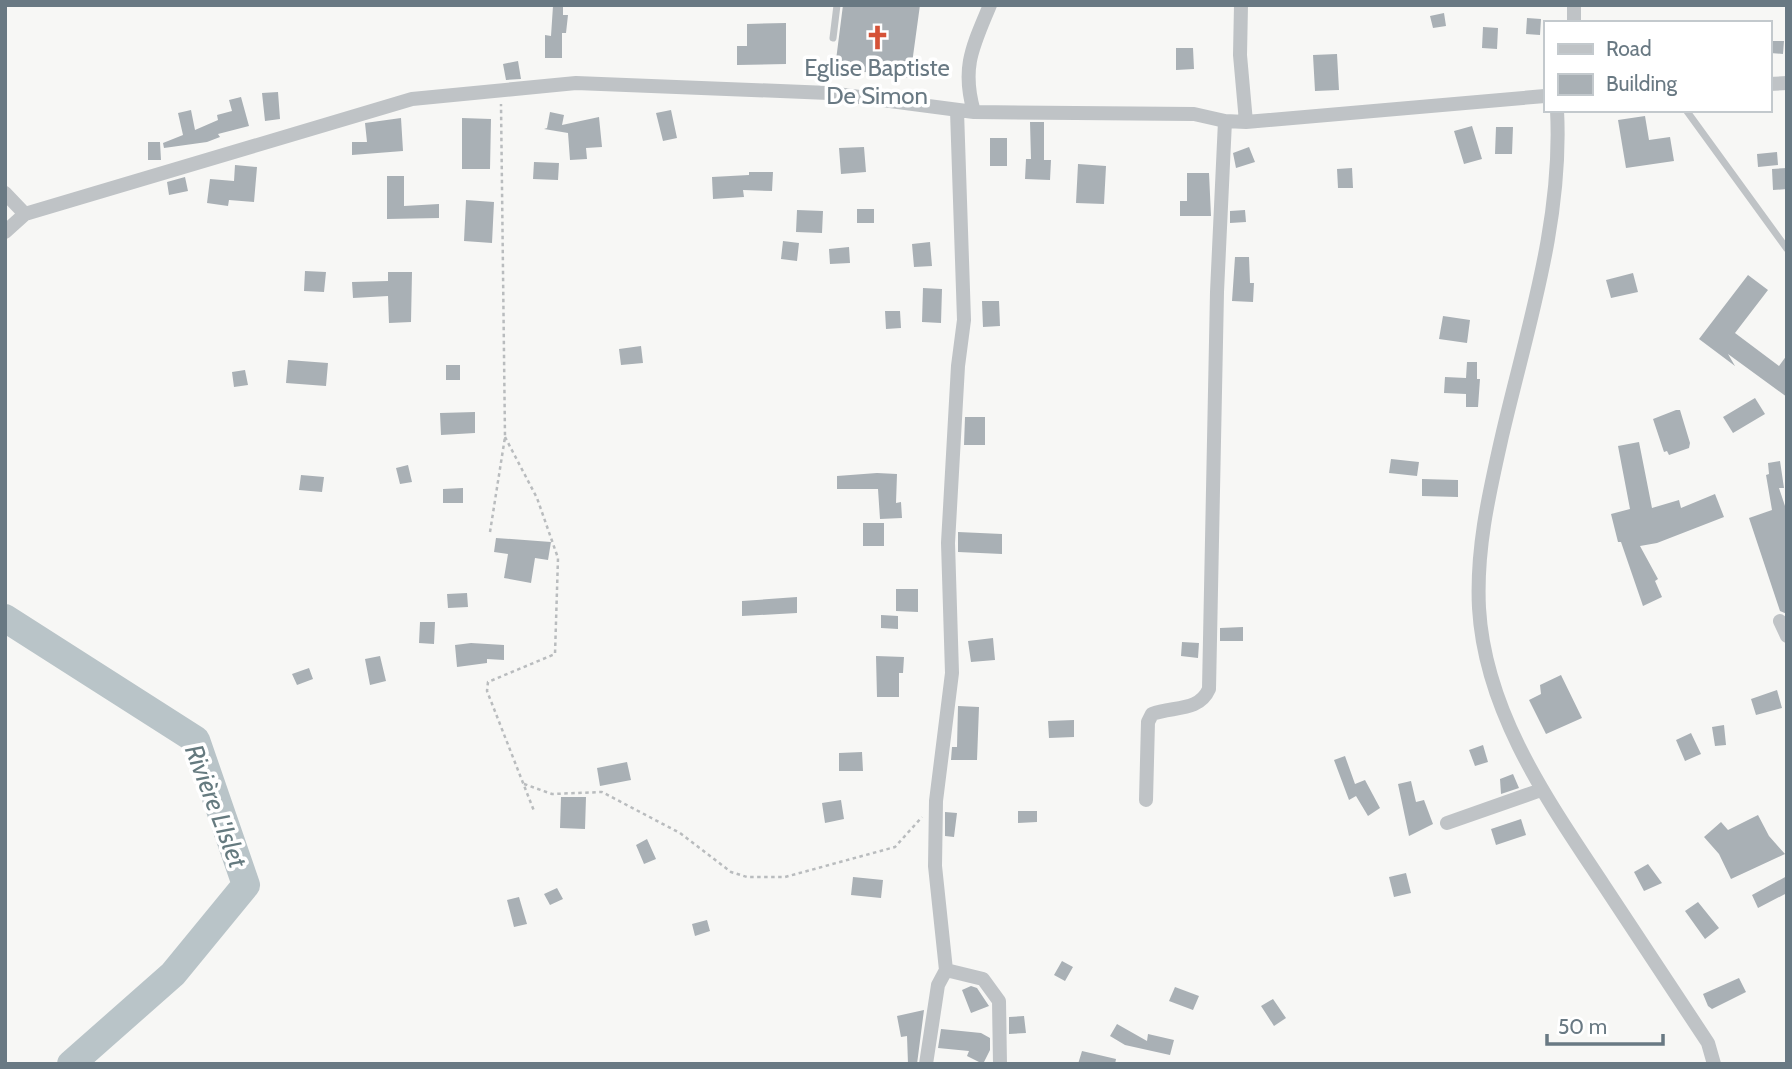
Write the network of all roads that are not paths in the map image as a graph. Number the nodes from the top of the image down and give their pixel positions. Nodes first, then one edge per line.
1 (837, 5) edge
2 (990, 5) edge
3 (1241, 5) edge
4 (834, 38) dead end
5 (1544, 96) edge
6 (957, 111) junction
7 (974, 112) junction
8 (1557, 112) edge
9 (1687, 112) edge
10 (1225, 121) junction
11 (1246, 122) junction
12 (5, 193) edge
13 (25, 214) junction
14 (5, 232) edge
15 (1787, 249) edge
16 (1780, 621) dead end
17 (1787, 636) edge
18 (1541, 790) junction
19 (1146, 800) dead end
20 (1447, 823) dead end
21 (946, 970) junction
22 (926, 1064) edge
23 (1000, 1064) edge
24 (1714, 1064) edge

1 - 4 lane
2 - 7 street
3 - 11 street
5 - 11 street
6 - 7 street
6 - 13 street
6 - 21 street
7 - 10 street
8 - 18 street
9 - 15 lane
10 - 11 street
10 - 19 street
12 - 13 street
13 - 14 street
16 - 17 street
18 - 20 street
18 - 24 street
21 - 22 street
21 - 23 street

